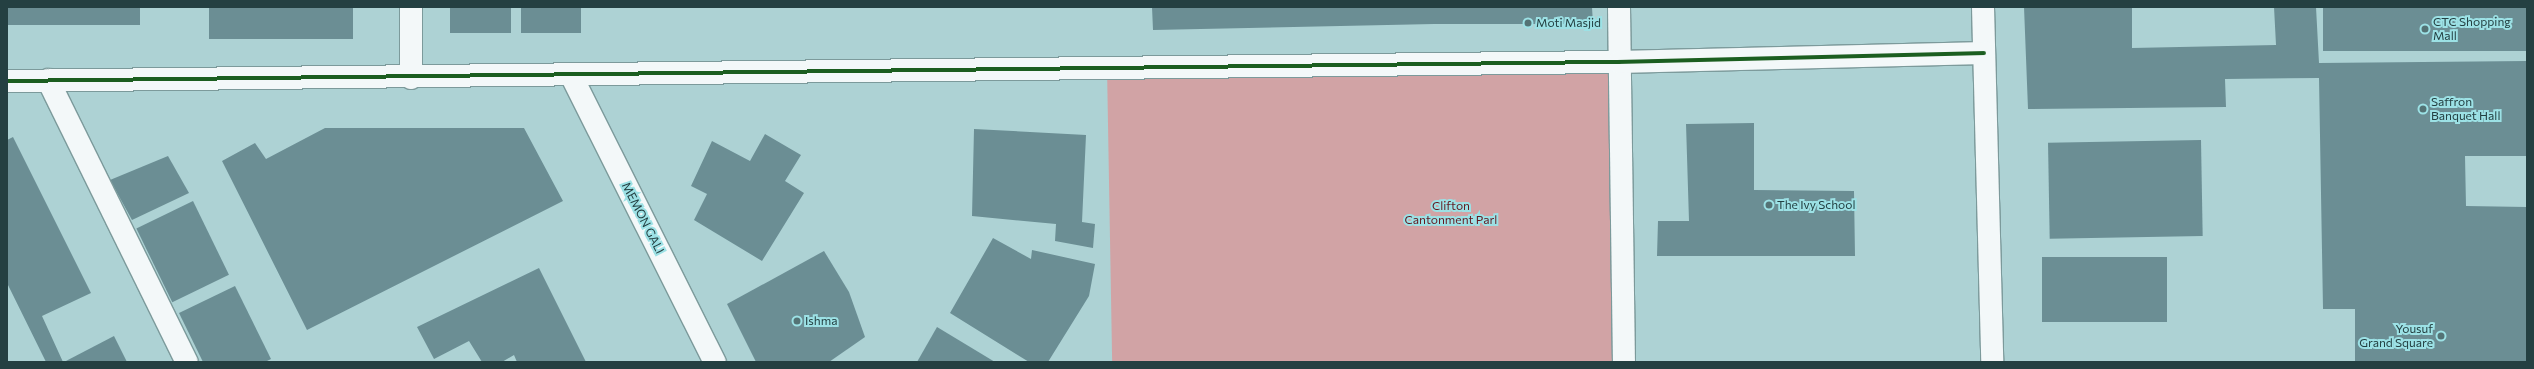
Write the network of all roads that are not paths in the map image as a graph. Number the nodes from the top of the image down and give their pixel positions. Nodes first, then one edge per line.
1 (411, 7) edge
2 (1619, 7) edge
3 (1983, 7) edge
4 (1984, 53) junction
5 (1619, 62) junction
6 (571, 75) junction
7 (411, 78) junction
8 (48, 80) junction
9 (7, 81) edge
10 (187, 362) edge
11 (715, 362) edge
12 (1624, 362) edge
13 (1992, 362) edge

1 - 7 street
2 - 5 street
3 - 4 street
4 - 5 street
4 - 13 street
5 - 6 street
5 - 12 street
6 - 7 street
6 - 11 street, MEMON GALI
7 - 8 street
8 - 9 street
8 - 10 street

